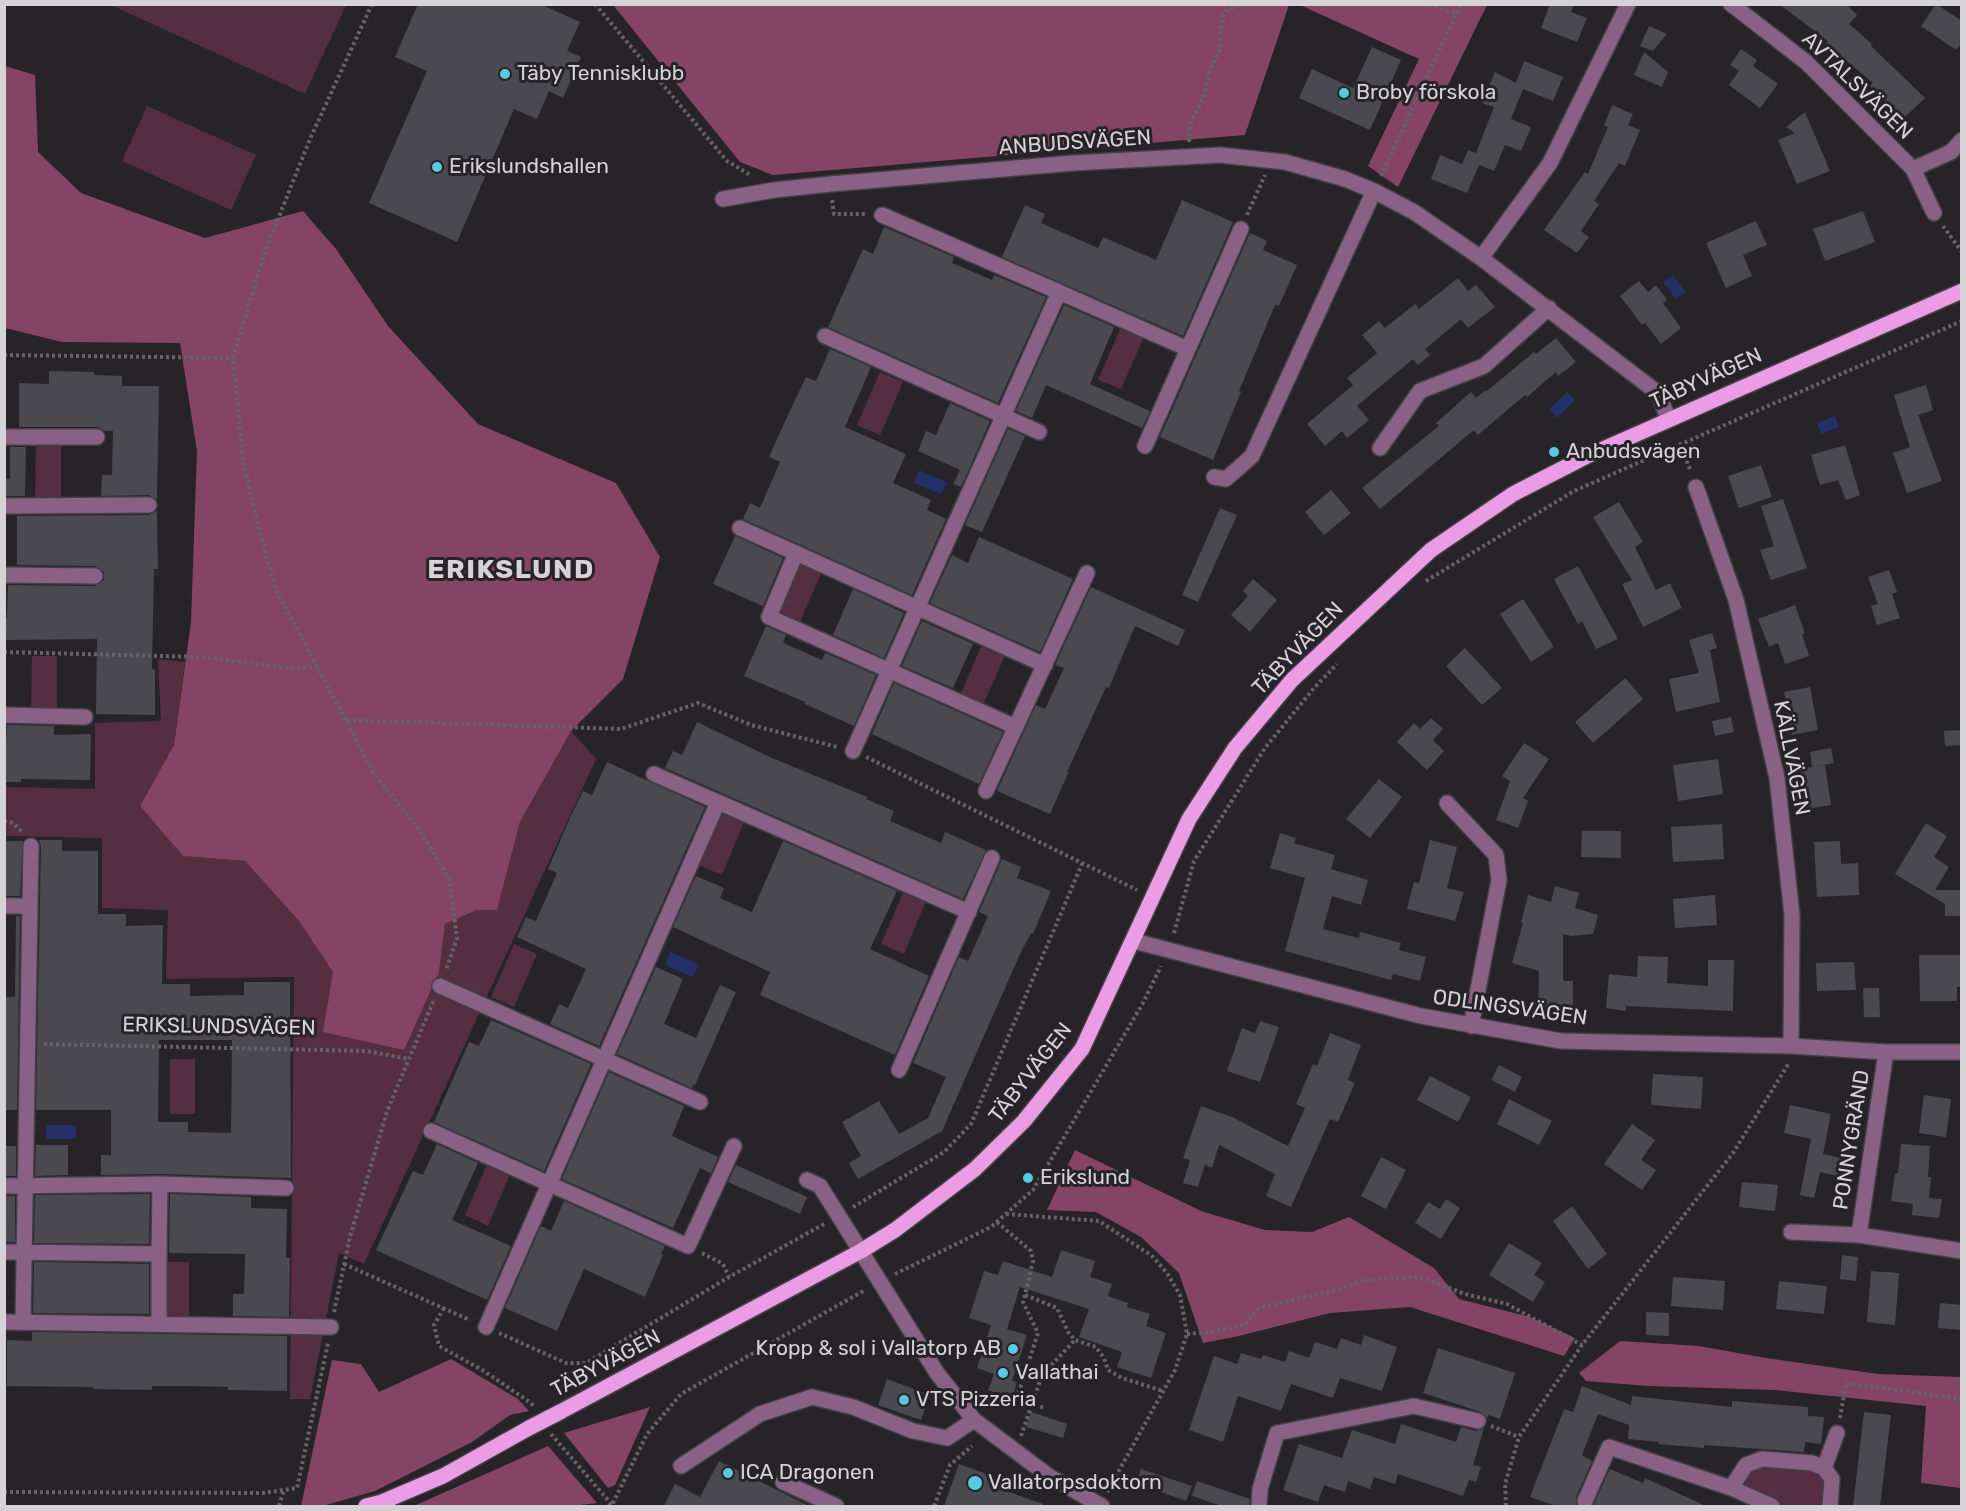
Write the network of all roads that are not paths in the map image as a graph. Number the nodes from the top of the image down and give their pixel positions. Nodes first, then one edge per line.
1 (1628, 4) edge
2 (1731, 4) edge
3 (1962, 140) edge
4 (1913, 170) junction
5 (1374, 191) junction
6 (723, 199) dead end
7 (1934, 213) road end
8 (882, 215) road end
9 (1241, 229) road end
10 (1481, 258) junction
11 (1962, 291) edge
12 (1059, 292) junction
13 (1549, 308) junction
14 (825, 336) dead end
15 (1188, 349) junction
16 (1003, 416) junction
17 (1668, 418) junction
18 (1039, 432) dead end
19 (4, 437) edge
20 (96, 437) dead end
21 (1145, 446) dead end
22 (1380, 448) dead end
23 (1214, 477) dead end
24 (1696, 487) road end
25 (149, 505) dead end
26 (4, 506) edge
27 (740, 528) dead end
28 (796, 553) junction
29 (1087, 573) dead end
30 (4, 575) edge
31 (95, 576) dead end
32 (918, 607) junction
33 (1045, 665) junction
34 (889, 671) junction
35 (4, 716) edge
36 (85, 717) dead end
37 (1016, 727) junction
38 (853, 751) road end
39 (654, 774) dead end
40 (987, 791) dead end
41 (718, 802) junction
42 (1447, 803) dead end
43 (31, 846) dead end
44 (992, 858) dead end
45 (4, 906) edge
46 (30, 906) junction
47 (969, 912) junction
48 (1134, 941) junction
49 (440, 986) road end
50 (1471, 1026) junction
51 (1791, 1046) junction
52 (1886, 1052) junction
53 (1962, 1052) edge
54 (604, 1059) junction
55 (899, 1070) dead end
56 (700, 1102) dead end
57 (431, 1131) dead end
58 (734, 1146) dead end
59 (807, 1180) dead end
60 (160, 1184) junction
61 (549, 1184) junction
62 (4, 1185) edge
63 (27, 1186) junction
64 (286, 1188) dead end
65 (1791, 1232) dead end
66 (1858, 1235) junction
67 (861, 1251) junction
68 (1962, 1251) edge
69 (4, 1252) edge
70 (25, 1252) junction
71 (159, 1254) junction
72 (4, 1322) edge
73 (24, 1322) junction
74 (159, 1324) junction
75 (331, 1327) road end
76 (486, 1327) dead end
77 (974, 1420) junction
78 (1478, 1421) road end
79 (1837, 1434) road end
80 (681, 1466) dead end
81 (1824, 1468) junction
82 (783, 1482) dead end
83 (1731, 1488) junction
84 (1585, 1502) dead end
85 (366, 1506) edge
86 (836, 1506) edge
87 (1101, 1506) edge
88 (1259, 1506) edge
89 (1772, 1506) edge
90 (1830, 1506) edge

1 - 10 street
2 - 4 street, AVTALSVÄGEN
3 - 4 street
4 - 7 street, AVTALSVÄGEN
5 - 6 street, ANBUDSVÄGEN
5 - 10 street, ANBUDSVÄGEN
5 - 23 street
8 - 12 street
9 - 15 street
10 - 13 street, ANBUDSVÄGEN
11 - 17 main road, TÄBYVÄGEN
12 - 15 street
12 - 16 street
13 - 17 street, ANBUDSVÄGEN
13 - 22 street
14 - 16 street
15 - 21 street
16 - 18 street
16 - 32 street
17 - 48 main road, TÄBYVÄGEN
19 - 20 street
24 - 51 street, KÄLLVÄGEN
25 - 26 street
27 - 28 street
28 - 32 street
28 - 34 street
29 - 33 street
30 - 31 street
32 - 33 street
32 - 34 street
33 - 37 street
34 - 37 street
34 - 38 street
35 - 36 street
37 - 40 street
39 - 41 street
41 - 47 street
41 - 54 street
42 - 50 street
43 - 46 street
44 - 47 street
45 - 46 street
46 - 63 street
47 - 55 street
48 - 50 street, ODLINGSVÄGEN
48 - 67 main road, TÄBYVÄGEN
49 - 54 street
50 - 51 street, ODLINGSVÄGEN
51 - 52 street, ODLINGSVÄGEN
52 - 53 street, ODLINGSVÄGEN
52 - 66 street, PONNYGRÄND
54 - 56 street
54 - 61 street
57 - 61 street
58 - 61 street
59 - 67 street
60 - 63 street
60 - 64 street
60 - 71 street
61 - 76 street
62 - 63 street
63 - 70 street
65 - 66 street, PONNYGRÄND
66 - 68 street, PONNYGRÄND
67 - 77 street
67 - 85 main road, TÄBYVÄGEN, bridge
69 - 70 street
70 - 71 street
70 - 73 street
71 - 74 street
72 - 73 street
73 - 74 street
74 - 75 street
77 - 80 street
77 - 87 street
78 - 88 street
79 - 81 street
81 - 83 street
81 - 90 street
82 - 86 street
83 - 84 street
83 - 89 street

